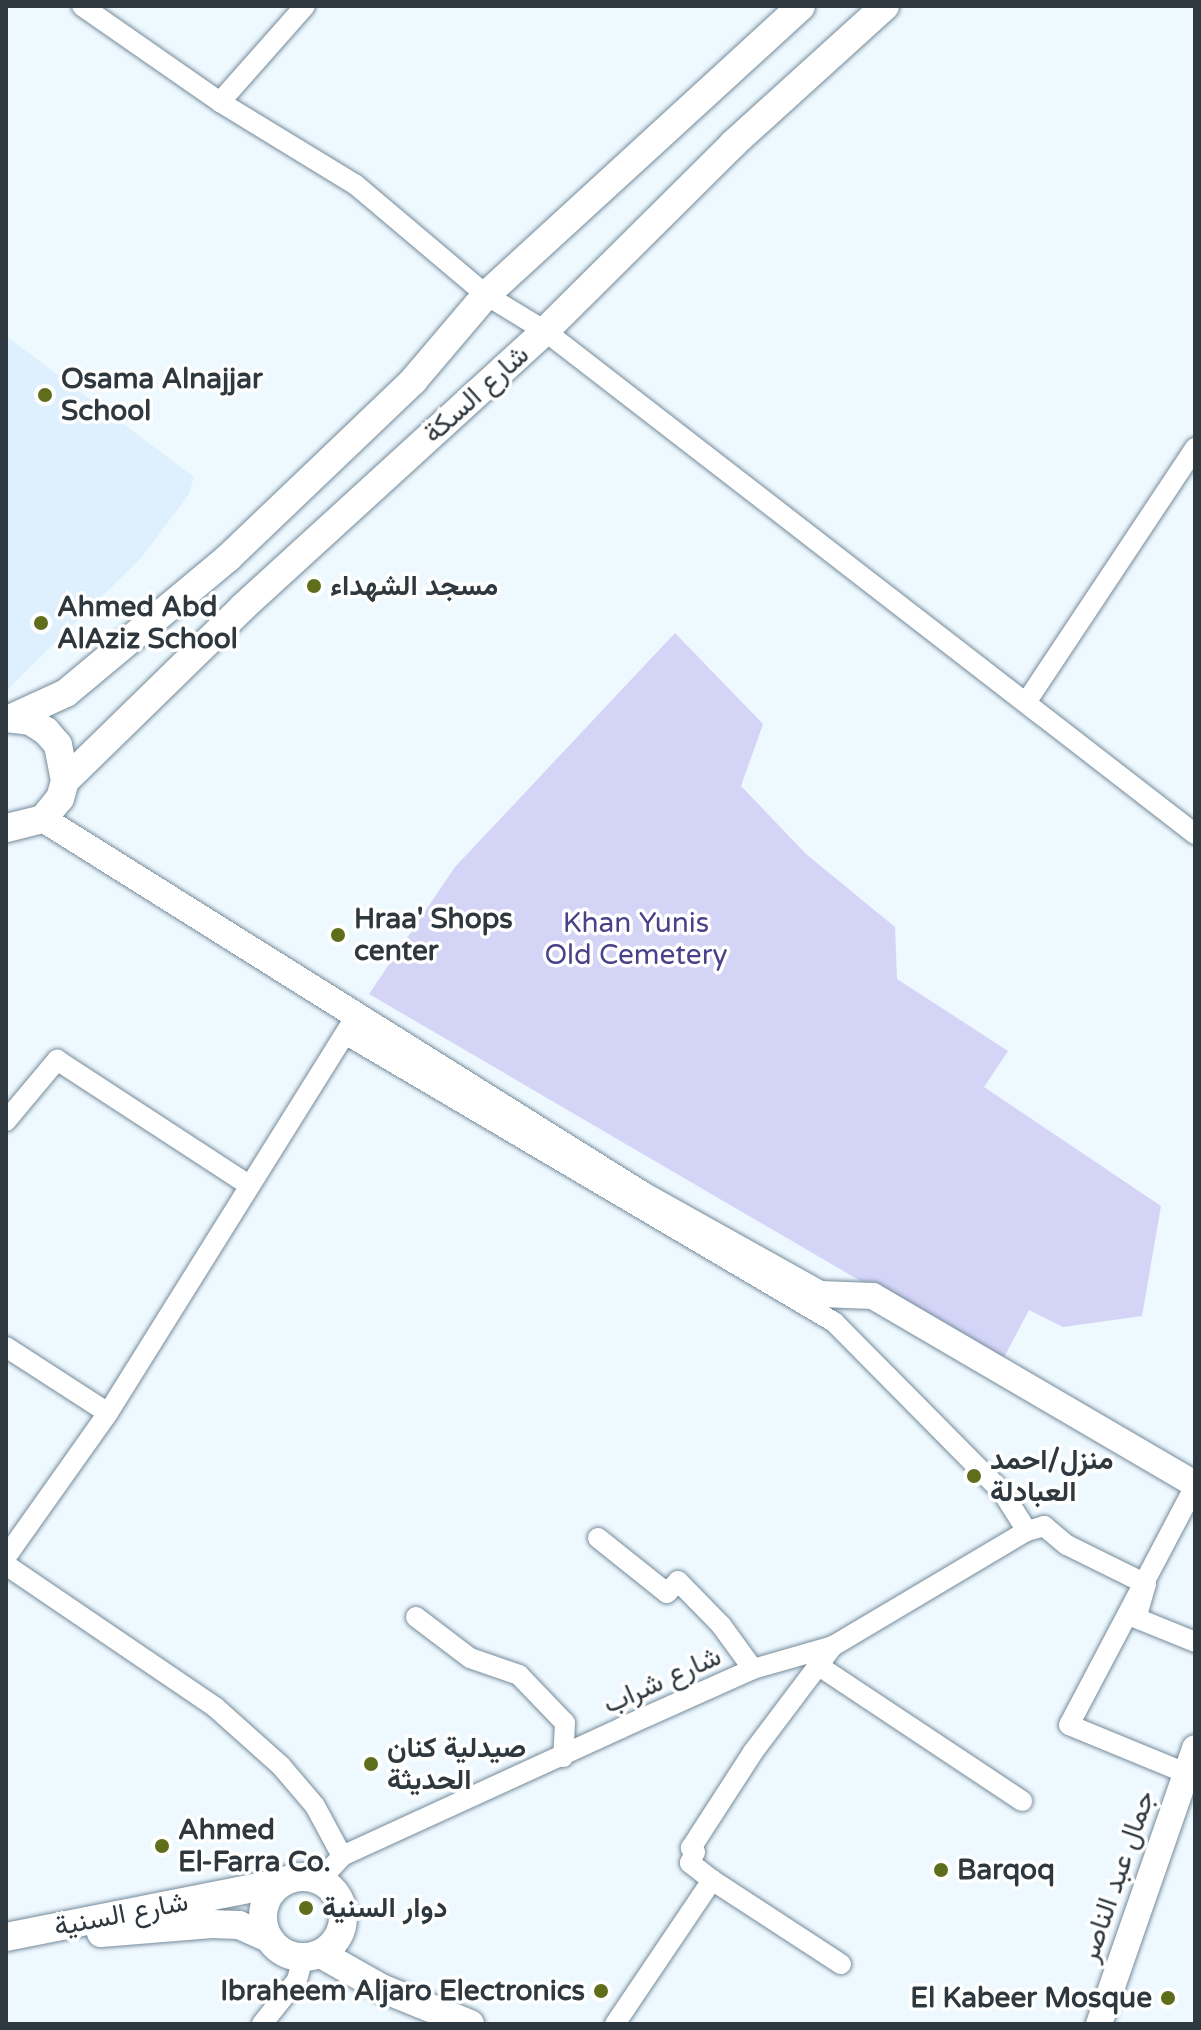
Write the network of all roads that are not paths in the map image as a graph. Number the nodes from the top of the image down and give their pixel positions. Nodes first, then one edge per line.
1 (82, 6) edge
2 (305, 6) edge
3 (801, 6) edge
4 (885, 6) edge
5 (220, 102) junction
6 (486, 295) junction
7 (545, 331) junction
8 (1195, 448) edge
9 (1027, 701) junction
10 (10, 718) edge
11 (65, 781) junction
12 (43, 819) junction
13 (6, 828) edge
14 (1195, 834) edge
15 (350, 1026) junction
16 (6, 1121) edge
17 (250, 1186) junction
18 (6, 1347) edge
19 (108, 1413) junction
20 (1195, 1485) edge
21 (1027, 1531) junction
22 (598, 1538) dead end
23 (6, 1557) edge
24 (6, 1565) edge
25 (1146, 1584) junction
26 (416, 1617) dead end
27 (1195, 1642) edge
28 (833, 1646) junction
29 (819, 1666) junction
30 (753, 1669) junction
31 (563, 1757) junction
32 (1192, 1766) edge
33 (1022, 1801) dead end
34 (342, 1856) junction
35 (320, 1880) junction
36 (712, 1880) junction
37 (283, 1882) junction
38 (6, 1937) edge
39 (268, 1938) junction
40 (6, 1953) edge
41 (312, 1956) junction
42 (841, 1964) dead end
43 (262, 2024) edge
44 (470, 2024) edge
45 (615, 2024) edge
46 (1099, 2024) edge

1 - 5 street
2 - 5 street
3 - 6 main road, شارع السكة
4 - 7 main road, شارع السكة
5 - 6 street
6 - 7 street
6 - 10 main road, شارع السكة
7 - 9 street
7 - 11 main road, شارع السكة
8 - 9 street
9 - 14 street
10 - 11 main road
11 - 12 main road, شارع السكة
12 - 13 main road
12 - 15 street
15 - 17 street
15 - 20 street
15 - 21 street
16 - 17 street
17 - 19 street
18 - 19 street
19 - 23 street
20 - 25 street
21 - 25 street
21 - 28 street, شارع شراب
22 - 30 street
24 - 34 street
25 - 27 street
25 - 32 street
26 - 31 street
28 - 29 street
28 - 30 street, شارع شراب
29 - 33 street
29 - 36 street
30 - 31 street, شارع شراب
31 - 34 street, شارع شراب
32 - 46 street, جمال عبد الناصر
34 - 35 street, شارع شراب
35 - 37 main road, شارع السنية
35 - 41 main road
36 - 42 street
36 - 45 street
37 - 38 main road, شارع السنية
37 - 39 main road
39 - 40 main road, شارع السنية
39 - 41 main road, شارع السنية
41 - 43 street
41 - 44 main road, شارع السنية

